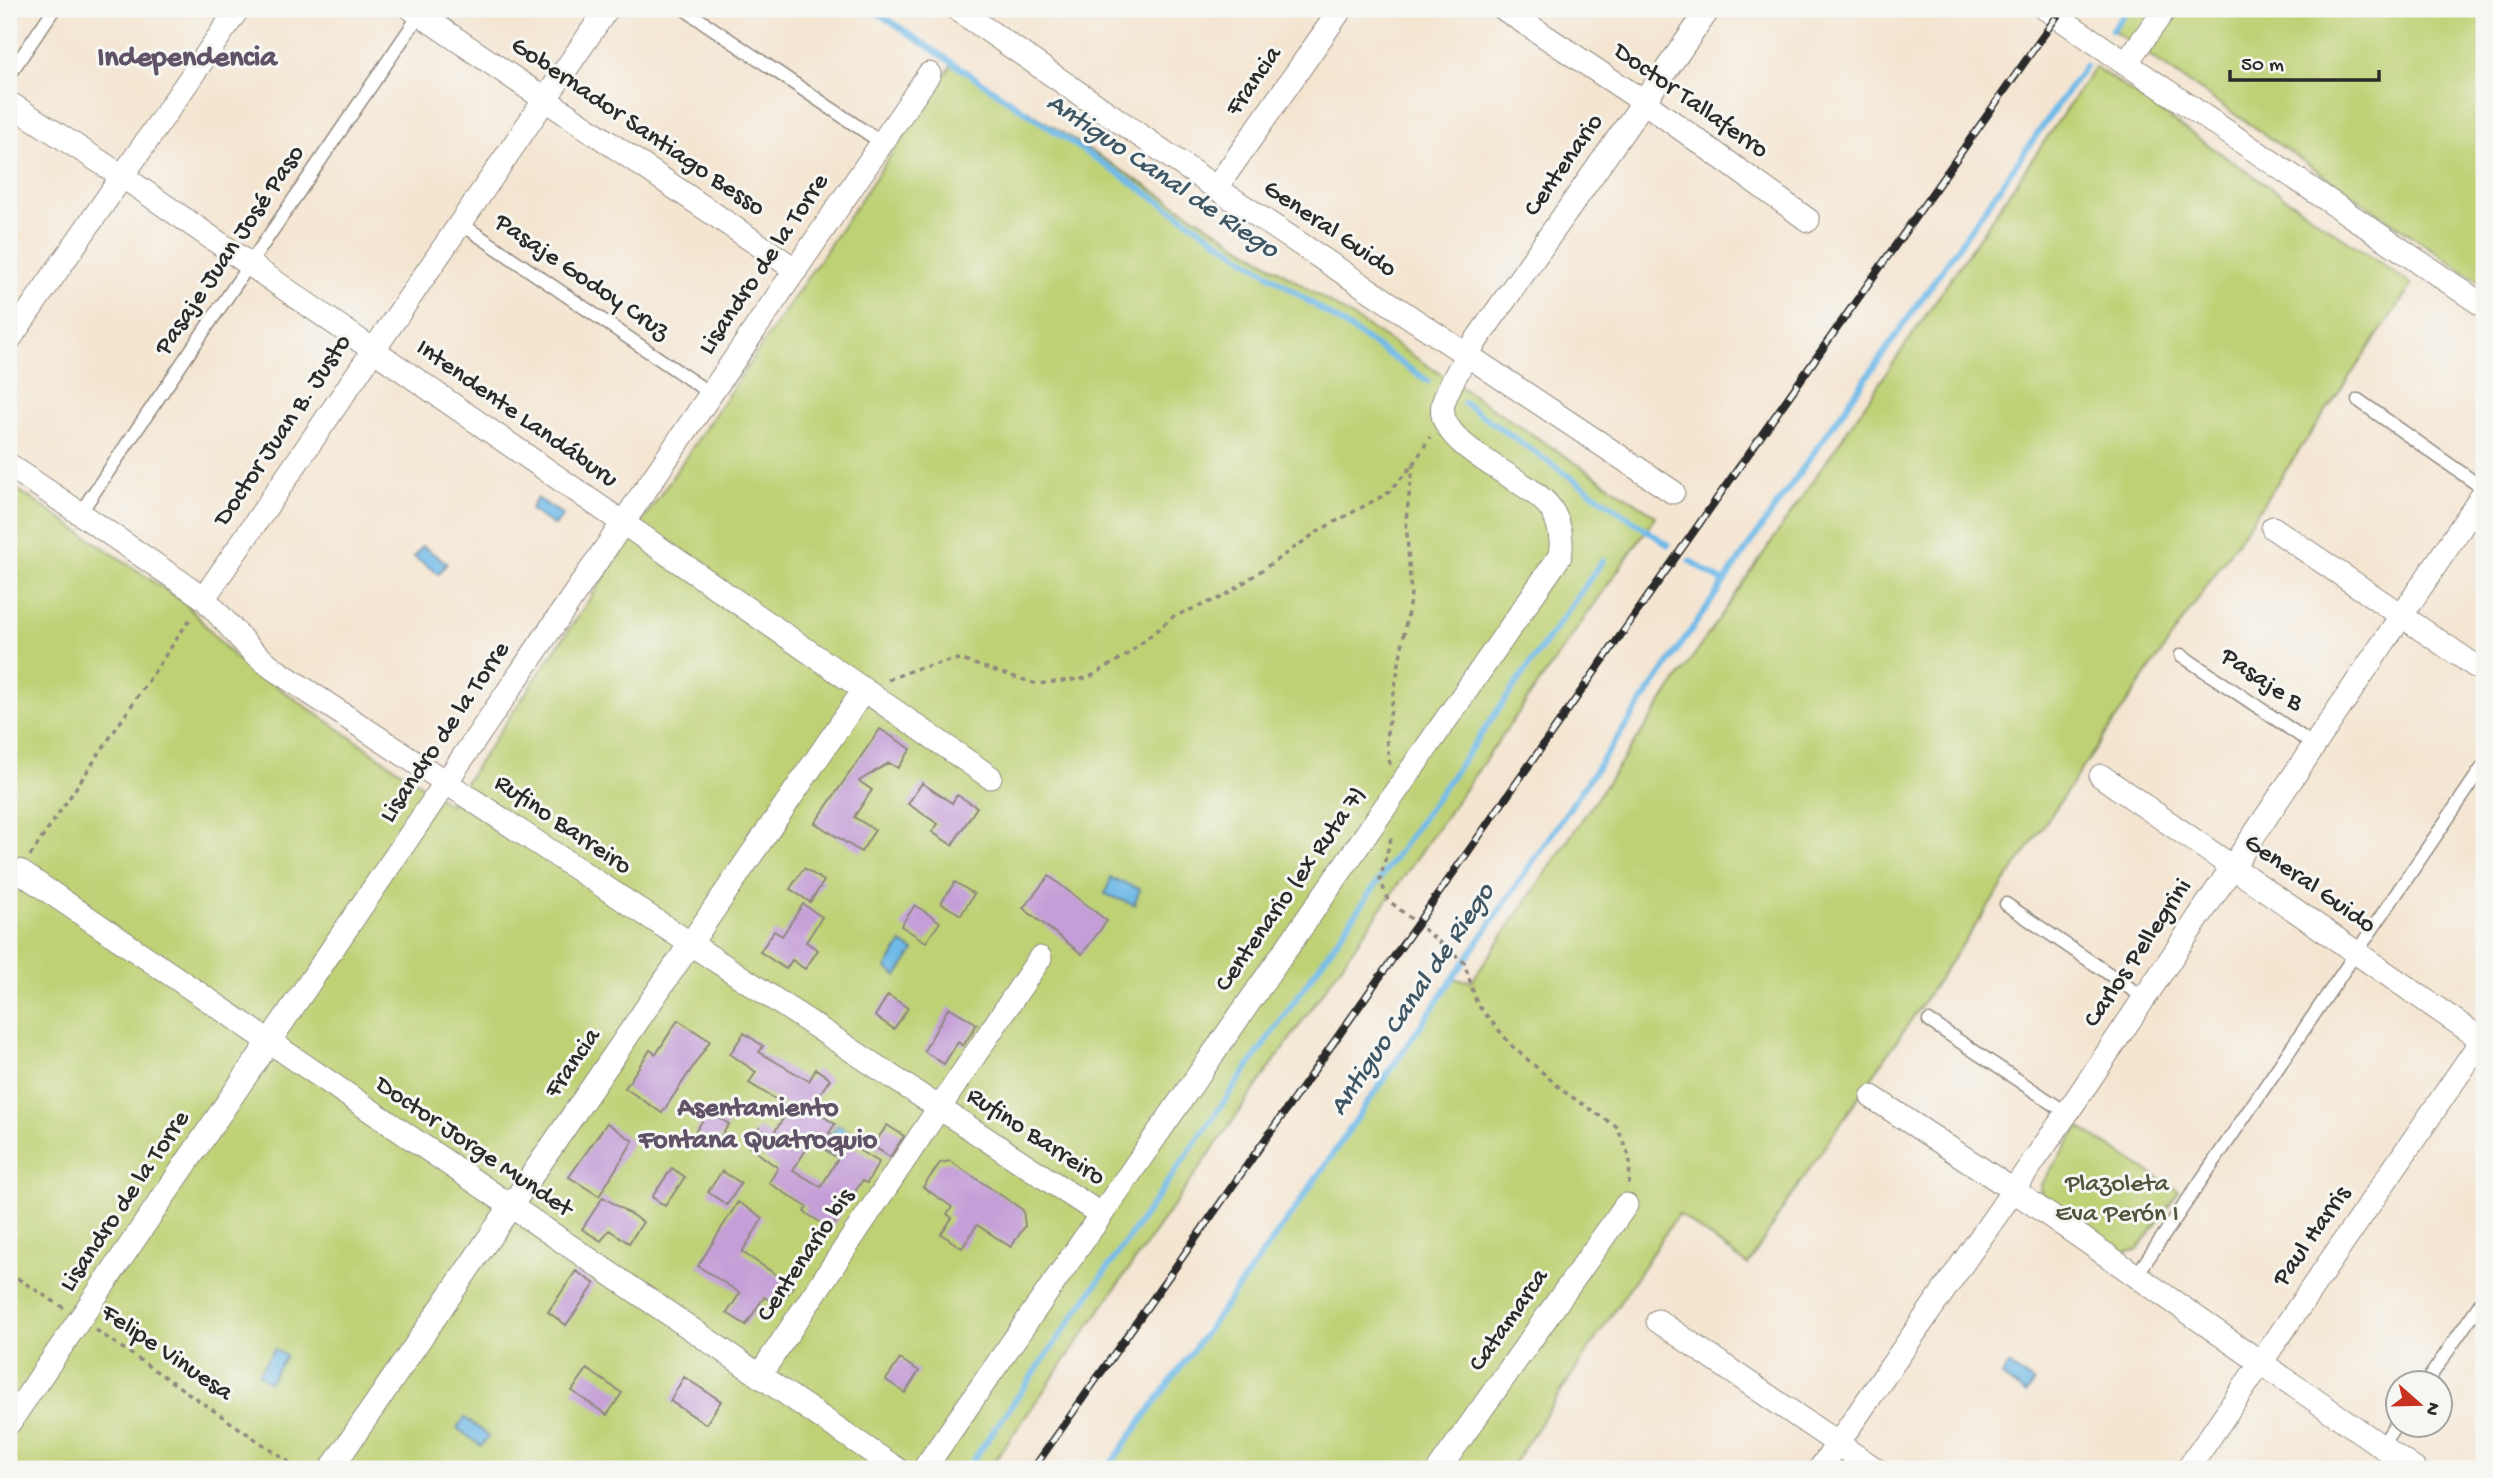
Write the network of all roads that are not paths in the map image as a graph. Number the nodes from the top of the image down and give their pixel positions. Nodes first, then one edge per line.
1 (54, 9) edge
2 (238, 9) edge
3 (607, 9) edge
4 (684, 9) edge
5 (1341, 9) edge
6 (1504, 9) edge
7 (1709, 9) edge
8 (2046, 9) edge
9 (2165, 9) edge
10 (416, 11) edge
11 (972, 13) edge
12 (2126, 63) junction
13 (929, 74) dead end
14 (9, 75) edge
15 (545, 99) junction
16 (1644, 102) junction
17 (9, 103) edge
18 (882, 143) junction
19 (122, 176) junction
20 (1216, 188) junction
21 (1808, 220) dead end
22 (460, 223) junction
23 (250, 265) junction
24 (796, 270) junction
25 (2484, 306) edge
26 (9, 340) edge
27 (373, 350) junction
28 (1466, 355) junction
29 (711, 394) junction
30 (2358, 400) dead end
31 (9, 465) edge
32 (2484, 491) edge
33 (1673, 492) dead end
34 (80, 513) junction
35 (623, 524) junction
36 (2273, 528) dead end
37 (204, 598) junction
38 (2402, 616) junction
39 (2181, 655) dead end
40 (2484, 672) edge
41 (864, 690) junction
42 (2314, 745) junction
43 (2484, 765) edge
44 (2101, 776) dead end
45 (990, 777) dead end
46 (446, 783) junction
47 (2231, 866) junction
48 (19, 871) road end
49 (2006, 904) dead end
50 (690, 946) junction
51 (2357, 953) junction
52 (1040, 958) dead end
53 (2143, 997) junction
54 (1929, 1021) dead end
55 (2484, 1039) edge
56 (269, 1042) junction
57 (1872, 1097) dead end
58 (940, 1110) junction
59 (2067, 1112) junction
60 (2013, 1191) junction
61 (1626, 1205) road end
62 (509, 1208) junction
63 (1100, 1214) junction
64 (2136, 1276) junction
65 (2484, 1298) edge
66 (1658, 1321) dead end
67 (2260, 1363) junction
68 (2435, 1370) edge
69 (759, 1376) junction
70 (9, 1423) edge
71 (2386, 1440) edge
72 (1838, 1444) junction
73 (2381, 1447) junction
74 (331, 1469) edge
75 (897, 1469) edge
76 (924, 1469) edge
77 (1439, 1469) edge
78 (1820, 1469) edge
79 (1875, 1469) edge
80 (2188, 1469) edge
81 (2414, 1469) edge

1 - 14 lane
2 - 19 street
3 - 15 street, Doctor Juan B. Justo
4 - 18 lane
5 - 20 street, Francia
6 - 16 street, Doctor Tallaferro
7 - 16 street, Centenario
8 - 12 street
9 - 12 street
10 - 15 street, Gobernador Santiago Besso
10 - 23 lane, Pasaje Juan José Paso
11 - 20 street, General Guido
12 - 25 street
13 - 18 street, Lisandro de la Torre
15 - 22 street, Doctor Juan B. Justo
15 - 24 street, Gobernador Santiago Besso
16 - 21 street, Doctor Tallaferro
16 - 28 street, Centenario
17 - 19 street, Intendente Landáburu
18 - 24 street, Lisandro de la Torre
19 - 23 street, Intendente Landáburu
19 - 26 street
20 - 28 street, General Guido
22 - 27 street, Doctor Juan B. Justo
22 - 29 lane, Pasaje Godoy Cruz
23 - 27 street, Intendente Landáburu
23 - 34 lane, Pasaje Juan José Paso
24 - 29 street, Lisandro de la Torre
27 - 35 street, Intendente Landáburu
27 - 37 street, Doctor Juan B. Justo
28 - 33 street, General Guido
28 - 63 street, Centenario (ex Ruta 7)
29 - 35 street, Lisandro de la Torre
30 - 32 lane
31 - 34 street, Rufino Barreiro
32 - 38 street, Carlos Pellegrini
34 - 37 street, Rufino Barreiro
35 - 41 street, Intendente Landáburu
35 - 46 street, Lisandro de la Torre
36 - 38 street
37 - 46 street, Rufino Barreiro
38 - 40 street
38 - 42 street, Carlos Pellegrini
39 - 42 lane, Pasaje B
41 - 45 street, Intendente Landáburu
41 - 50 street, Francia
42 - 47 street, Carlos Pellegrini
43 - 51 lane
44 - 47 street, General Guido
46 - 50 street, Rufino Barreiro
46 - 56 street, Lisandro de la Torre
47 - 51 street, General Guido
47 - 53 street, Carlos Pellegrini
48 - 56 street, Doctor Jorge Mundet
49 - 53 lane
50 - 58 street, Rufino Barreiro
50 - 62 street, Francia
51 - 55 street, General Guido
51 - 64 lane
52 - 58 street, Centenario bis
53 - 59 street, Carlos Pellegrini
54 - 59 lane
55 - 67 street, Paul Harris
56 - 62 street, Doctor Jorge Mundet
56 - 70 street, Lisandro de la Torre
57 - 60 street
58 - 63 street, Rufino Barreiro
58 - 69 street, Centenario bis
59 - 60 street, Carlos Pellegrini
60 - 64 street
60 - 72 street, Carlos Pellegrini
61 - 77 street, Catamarca
62 - 69 street, Doctor Jorge Mundet
62 - 74 street, Francia
63 - 76 street, Centenario (ex Ruta 7)
64 - 67 street
65 - 68 lane
66 - 72 street
67 - 73 street
67 - 80 street, Paul Harris
69 - 75 street, Doctor Jorge Mundet
71 - 73 lane
72 - 78 street, Carlos Pellegrini
72 - 79 street
73 - 81 street

